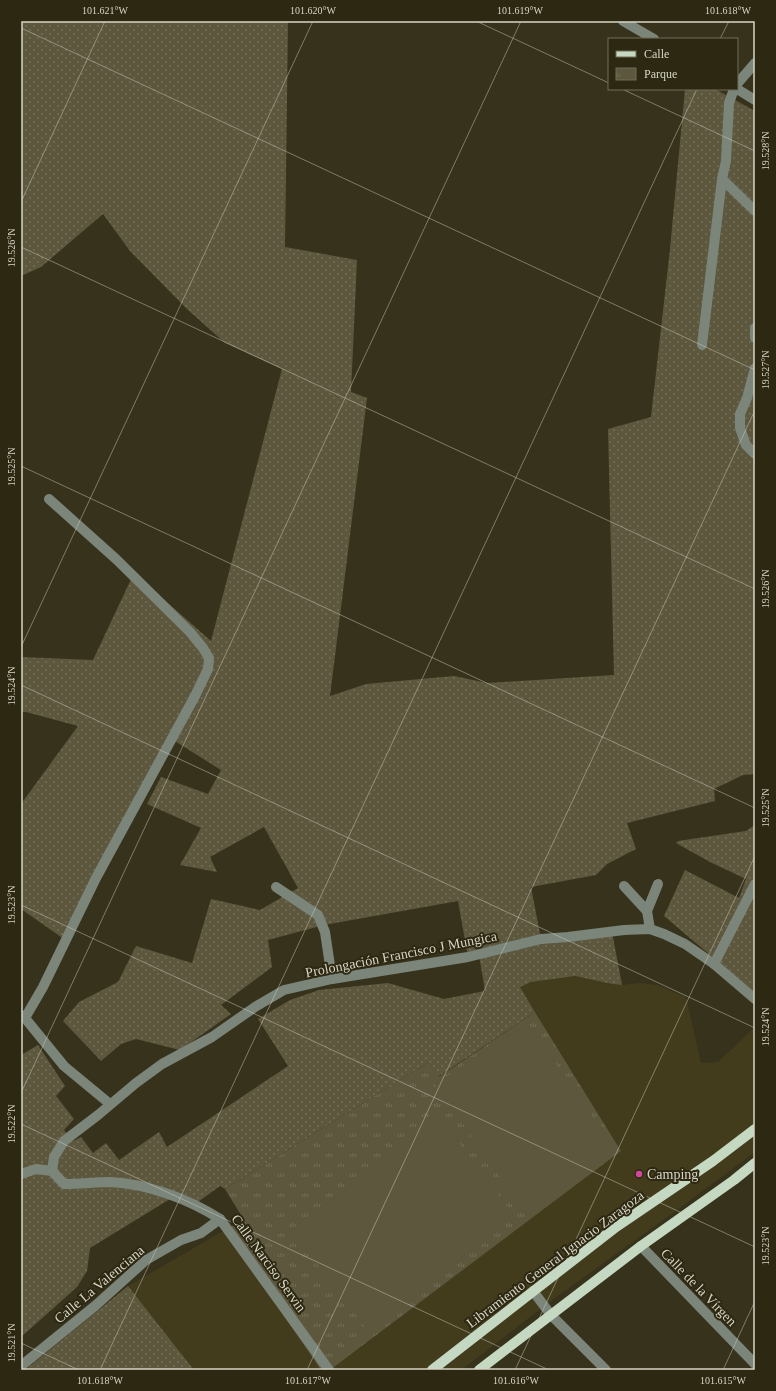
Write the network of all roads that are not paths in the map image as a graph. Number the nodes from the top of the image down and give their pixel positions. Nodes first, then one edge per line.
1 (623, 21) edge
2 (652, 38) edge
3 (755, 63) edge
4 (738, 83) edge
5 (734, 90) edge
6 (738, 90) edge
7 (755, 100) edge
8 (722, 179) junction
9 (755, 211) edge
10 (755, 328) edge
11 (755, 338) edge
12 (702, 345) dead end
13 (755, 368) edge
14 (755, 454) edge
15 (49, 499) dead end
16 (658, 884) dead end
17 (755, 884) edge
18 (624, 886) dead end
19 (276, 887) dead end
20 (648, 911) junction
21 (650, 929) junction
22 (714, 964) junction
23 (332, 980) junction
24 (755, 1000) edge
25 (23, 1017) edge
26 (110, 1104) junction
27 (755, 1129) edge
28 (755, 1163) edge
29 (52, 1171) junction
30 (21, 1174) edge
31 (220, 1219) junction
32 (641, 1246) junction
33 (533, 1292) junction
34 (551, 1315) junction
35 (753, 1359) edge
36 (21, 1366) edge
37 (329, 1370) edge
38 (432, 1370) edge
39 (479, 1370) edge
40 (606, 1370) edge

1 - 2 street
3 - 4 street
5 - 8 street
6 - 7 street
8 - 9 street
8 - 12 street
10 - 11 street
13 - 14 street
15 - 25 street
16 - 20 street
17 - 22 street
18 - 20 street
19 - 23 street
20 - 21 street
21 - 22 street, Prolongación Francisco J Mungica
21 - 23 street, Prolongación Francisco J Mungica
22 - 24 street, Prolongación Francisco J Mungica
23 - 26 street, Prolongación Francisco J Mungica
25 - 26 street
26 - 29 street
27 - 33 main road, Libramiento General Ignacio Zaragoza
28 - 32 main road
29 - 30 street
29 - 31 street, Calle Narciso Servin
31 - 36 street, Calle La Valenciana
31 - 37 street, Calle Narciso Servin
32 - 34 main road
32 - 35 street, Calle de la Vírgen
33 - 34 street
33 - 38 main road, Libramiento General Ignacio Zaragoza
34 - 39 main road
34 - 40 street

